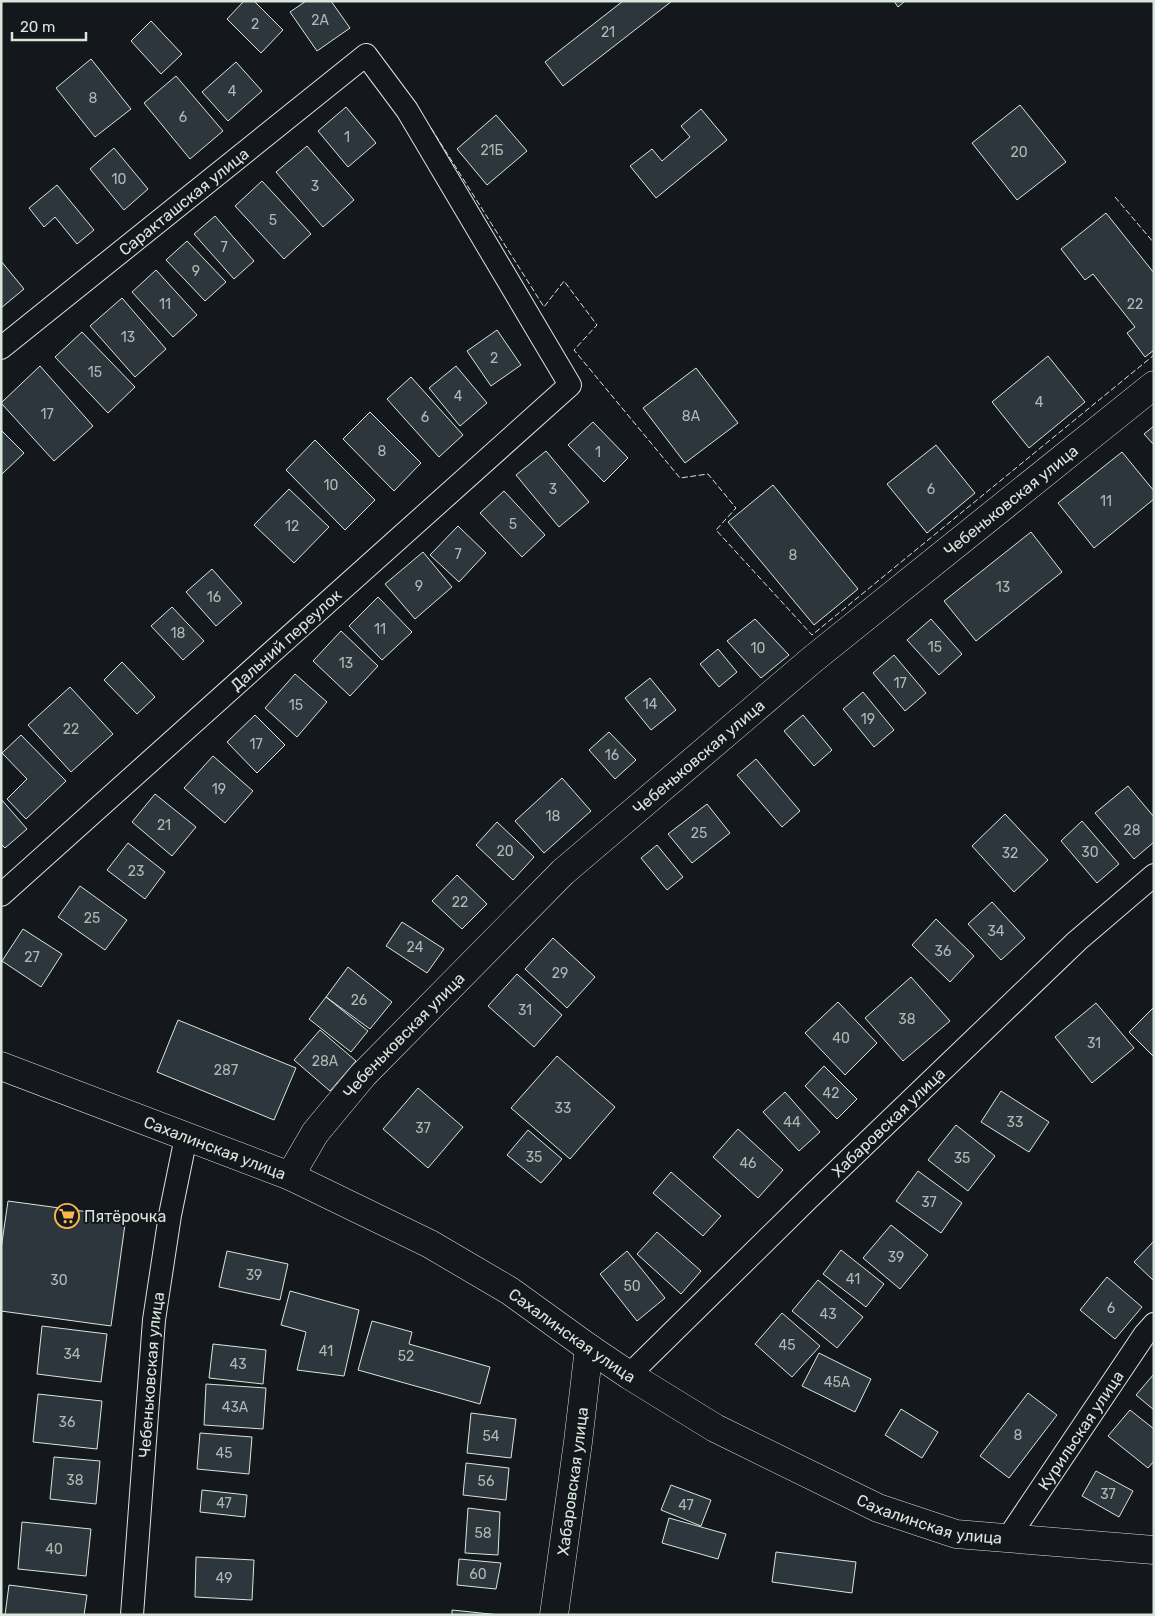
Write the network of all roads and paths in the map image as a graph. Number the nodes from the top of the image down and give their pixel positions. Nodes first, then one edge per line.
1 (1, 348) edge
2 (570, 385) joint
3 (1154, 385) edge
4 (1154, 875) edge
5 (1, 895) edge
6 (1, 1066) edge
7 (186, 1137) junction
8 (290, 1176) junction
9 (1154, 1324) edge
10 (589, 1348) junction
11 (629, 1375) junction
12 (1008, 1538) junction
13 (1154, 1550) edge
14 (132, 1615) edge
15 (554, 1615) edge

1 - 2 street, Саракташская улица
2 - 5 street, Дальний переулок
3 - 8 street, Чебеньковская улица
4 - 11 street, Хабаровская улица
6 - 7 street, Сахалинская улица
7 - 8 street, Сахалинская улица
7 - 14 street, Чебеньковская улица
8 - 10 street, Сахалинская улица
9 - 12 street, Курильская улица
10 - 11 street, Сахалинская улица
10 - 15 street, Хабаровская улица
11 - 12 street, Сахалинская улица
12 - 13 street, Сахалинская улица

